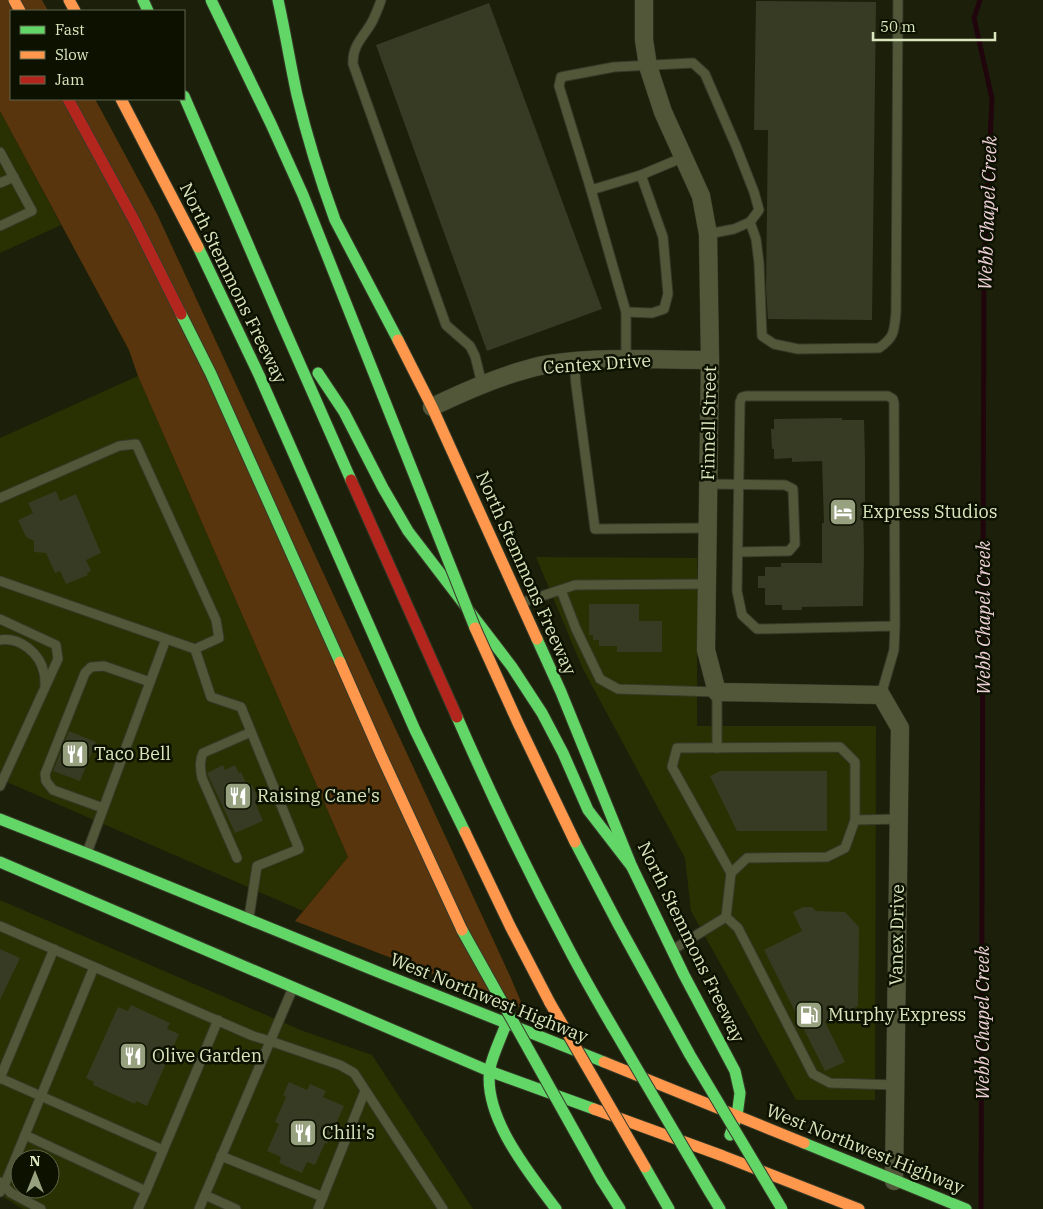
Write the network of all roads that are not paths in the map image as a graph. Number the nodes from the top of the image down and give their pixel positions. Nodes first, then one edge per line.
1 (211, 0) edge
2 (278, 0) edge
3 (290, 0) edge
4 (380, 0) edge
5 (644, 0) edge
6 (898, 0) edge
7 (284, 24) junction
8 (648, 66) junction
9 (185, 98) edge
10 (69, 100) edge
11 (122, 100) edge
12 (0, 152) edge
13 (684, 157) junction
14 (641, 175) junction
15 (14, 177) junction
16 (0, 183) edge
17 (591, 190) junction
18 (750, 222) junction
19 (0, 226) edge
20 (708, 234) junction
21 (626, 312) junction
22 (281, 321) junction
23 (626, 359) junction
24 (710, 360) junction
25 (574, 362) junction
26 (482, 384) junction
27 (432, 407) junction
28 (708, 484) junction
29 (739, 484) junction
30 (0, 498) edge
31 (708, 528) junction
32 (738, 552) junction
33 (0, 580) edge
34 (707, 584) junction
35 (561, 590) junction
36 (521, 603) junction
37 (0, 619) edge
38 (895, 626) junction
39 (166, 639) junction
40 (0, 640) edge
41 (195, 649) junction
42 (150, 682) junction
43 (45, 688) junction
44 (717, 692) junction
45 (881, 694) junction
46 (251, 732) junction
47 (717, 748) junction
48 (0, 786) edge
49 (103, 808) junction
50 (0, 819) edge
51 (898, 819) junction
52 (855, 820) junction
53 (87, 852) junction
54 (237, 858) dead end
55 (0, 862) edge
56 (632, 867) junction
57 (731, 873) junction
58 (726, 917) junction
59 (249, 920) junction
60 (0, 926) edge
61 (54, 949) junction
62 (672, 950) junction
63 (94, 967) junction
64 (293, 988) junction
65 (218, 1020) junction
66 (506, 1024) junction
67 (270, 1041) junction
68 (490, 1070) junction
69 (0, 1079) edge
70 (896, 1085) junction
71 (365, 1091) junction
72 (41, 1096) junction
73 (737, 1116) junction
74 (25, 1135) junction
75 (163, 1150) junction
76 (221, 1156) junction
77 (723, 1156) junction
78 (894, 1181) junction
79 (1, 1187) edge
80 (146, 1191) junction
81 (204, 1195) junction
82 (323, 1197) junction
83 (41, 1209) edge
84 (138, 1209) edge
85 (198, 1209) edge
86 (236, 1209) edge
87 (318, 1209) edge
88 (442, 1209) edge
89 (556, 1209) edge
90 (620, 1209) edge
91 (669, 1209) edge
92 (720, 1209) edge
93 (782, 1209) edge
94 (859, 1209) edge
95 (966, 1209) edge

1 - 93 main road, bridge
2 - 7 main road, North Stemmons Freeway
3 - 7 main road
4 - 26 lane
5 - 8 street, Finnell Street
6 - 18 lane
7 - 27 main road, North Stemmons Freeway
8 - 13 street, Finnell Street
8 - 17 lane
8 - 18 lane
9 - 22 main road, North Stemmons Freeway
10 - 90 main road, bridge
11 - 91 main road, North Stemmons Freeway, bridge
12 - 15 lane
13 - 14 lane
13 - 20 street, Finnell Street
14 - 17 lane
14 - 21 lane
15 - 16 lane
15 - 19 lane
17 - 21 lane
18 - 20 lane
20 - 24 street, Finnell Street
21 - 23 lane
22 - 56 main road
22 - 92 main road, North Stemmons Freeway, bridge
23 - 24 street, Centex Drive
23 - 25 street, Centex Drive
24 - 28 street, Finnell Street
25 - 26 street, Centex Drive
25 - 31 lane
26 - 27 street, Centex Drive
27 - 36 main road, North Stemmons Freeway
28 - 29 lane
28 - 31 street, Finnell Street
29 - 32 lane
29 - 32 lane
29 - 38 lane
30 - 41 lane
31 - 34 street, Finnell Street
32 - 38 lane
33 - 39 lane
34 - 35 lane
34 - 44 street, Finnell Street
35 - 36 lane
35 - 44 lane
36 - 56 main road, North Stemmons Freeway
37 - 43 lane
38 - 45 lane
39 - 41 lane
39 - 42 lane
40 - 43 lane
41 - 46 lane
42 - 49 lane
42 - 49 lane
43 - 48 lane
44 - 45 street
44 - 47 lane
45 - 51 street, Vanex Drive
46 - 54 lane
46 - 59 lane
47 - 52 lane
47 - 57 lane
49 - 53 lane
50 - 53 main road, West Northwest Highway
51 - 52 lane
51 - 70 street, Vanex Drive
52 - 57 lane
53 - 59 main road, West Northwest Highway
55 - 64 main road
56 - 62 main road, North Stemmons Freeway
57 - 58 lane
58 - 62 lane
58 - 70 lane
59 - 66 main road, West Northwest Highway
60 - 61 lane
61 - 63 lane
61 - 69 lane
62 - 73 main road, North Stemmons Freeway
63 - 65 lane
63 - 72 lane
64 - 67 lane
64 - 68 main road
65 - 67 lane
65 - 75 lane
66 - 68 main road
66 - 73 main road, West Northwest Highway
67 - 71 lane
67 - 76 lane
68 - 77 main road
68 - 89 main road
69 - 72 lane
70 - 78 street, Vanex Drive
71 - 82 lane
71 - 88 lane
72 - 74 lane
72 - 75 lane
73 - 77 main road, North Stemmons Freeway
73 - 78 main road, West Northwest Highway
74 - 79 lane
74 - 80 lane
75 - 80 lane
76 - 81 lane
76 - 82 lane
77 - 94 main road
78 - 95 main road, West Northwest Highway
79 - 83 lane
80 - 84 lane
81 - 85 lane
81 - 86 lane
82 - 87 lane

